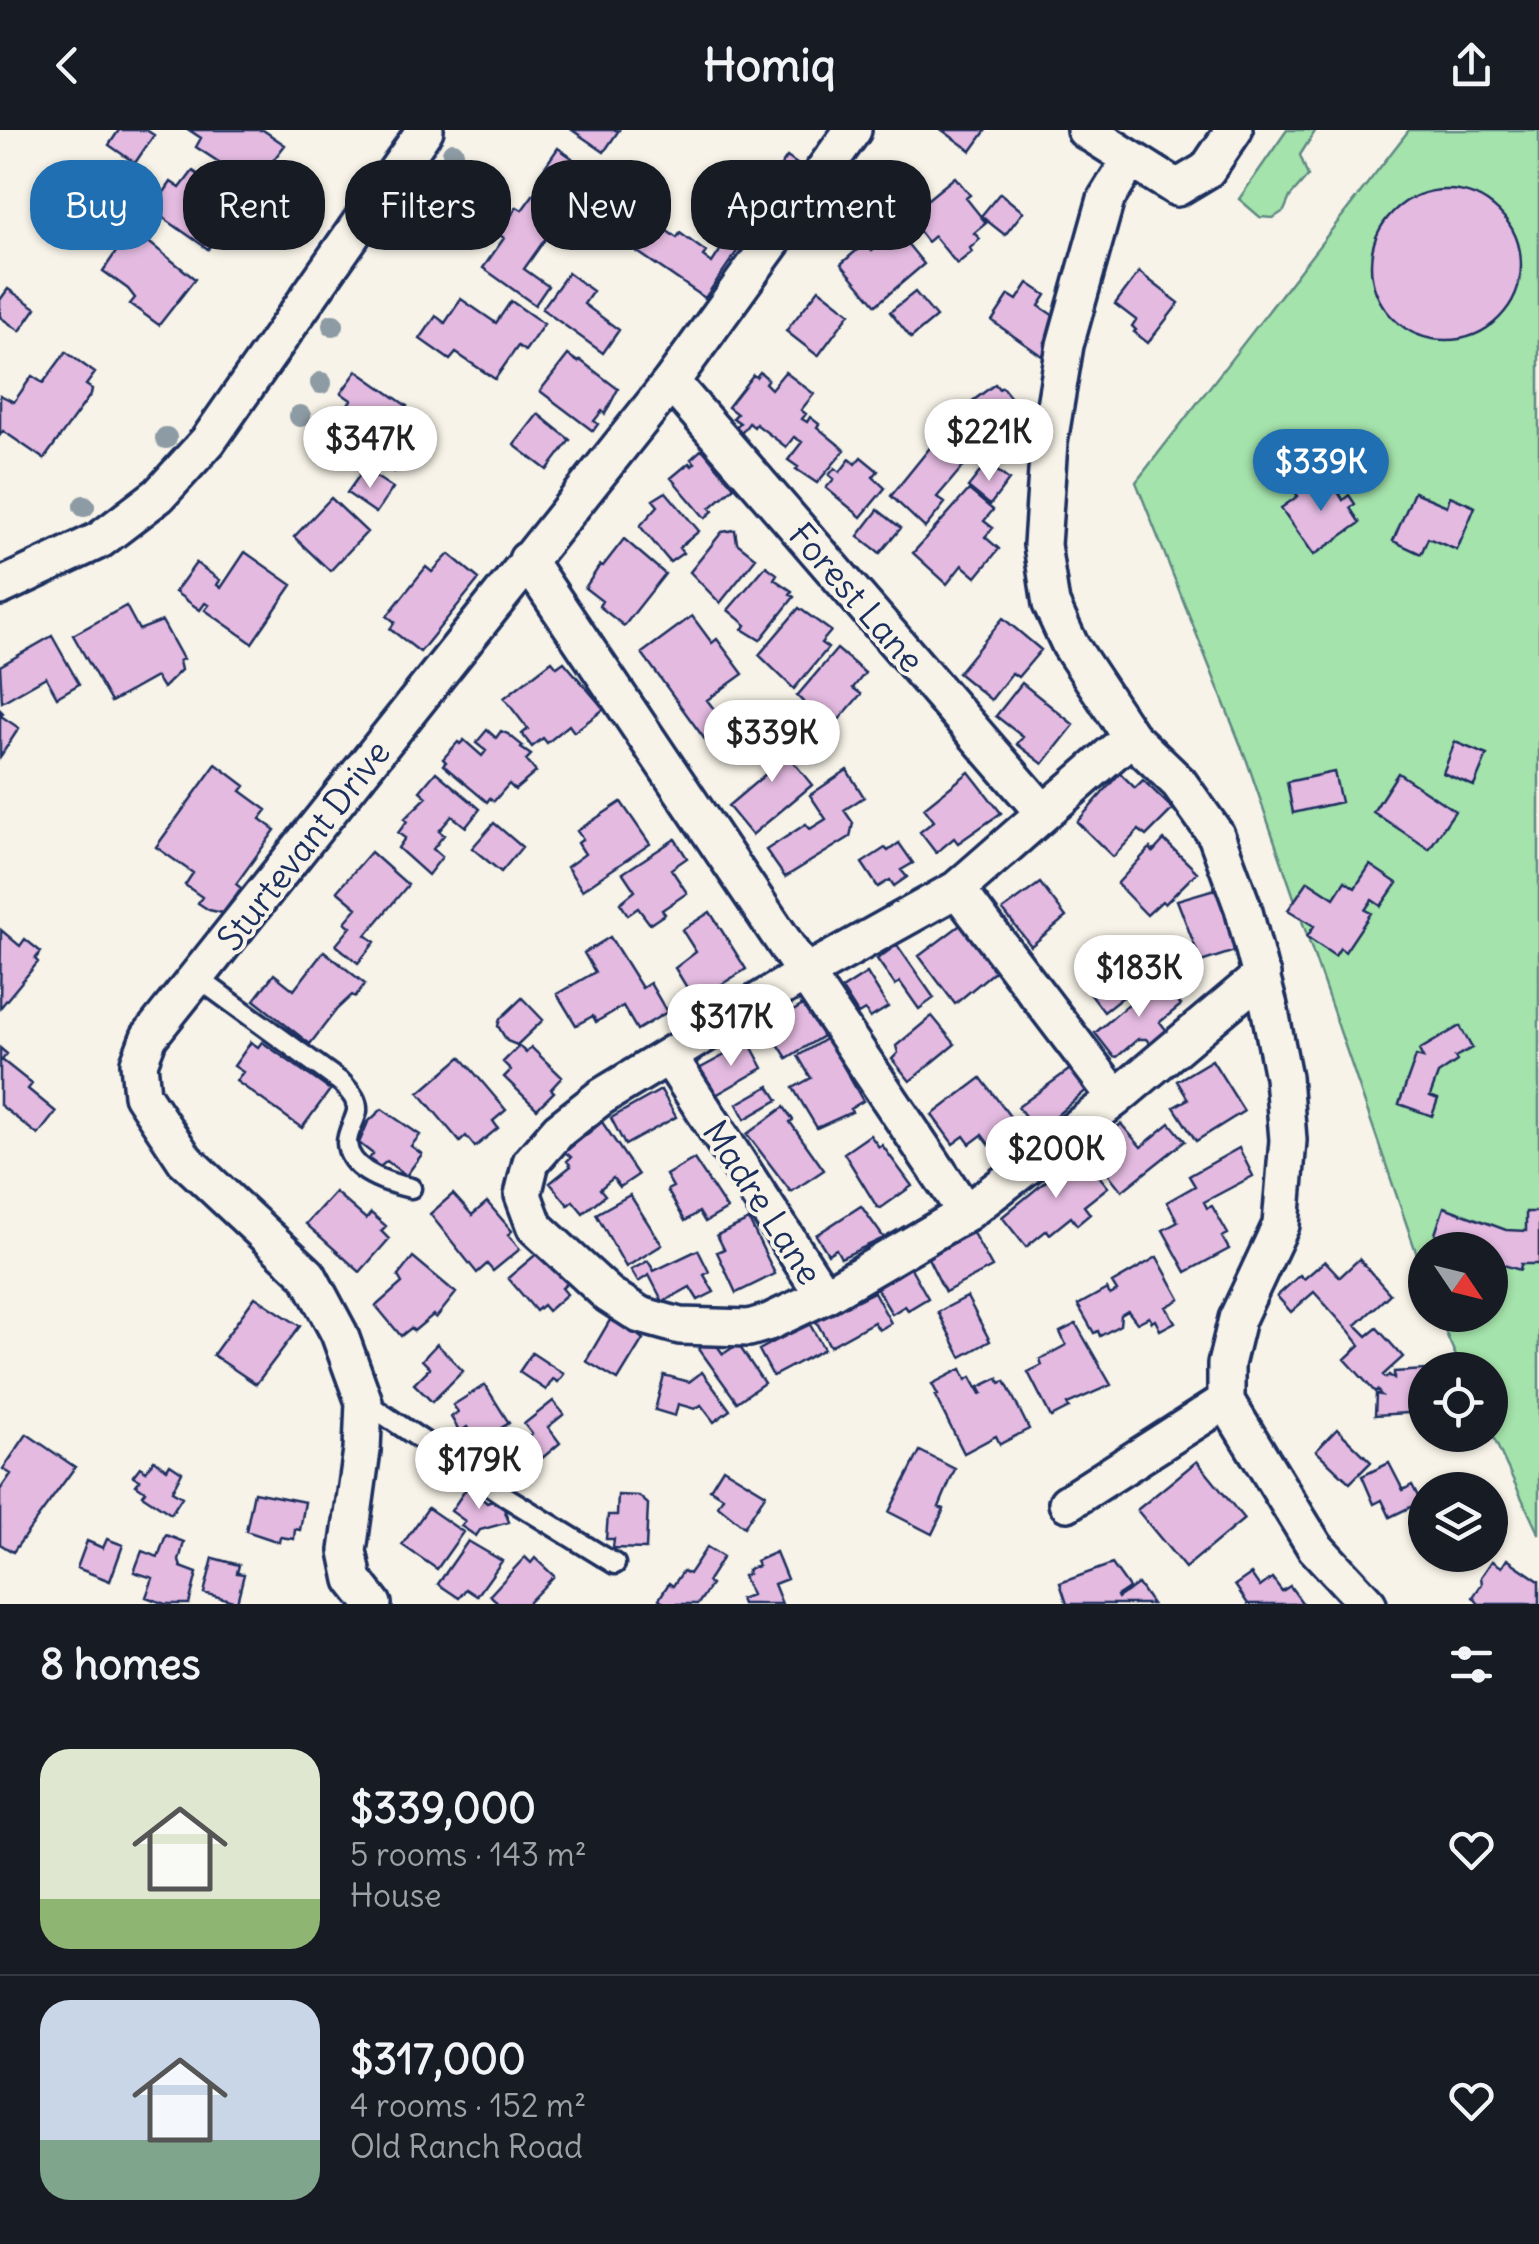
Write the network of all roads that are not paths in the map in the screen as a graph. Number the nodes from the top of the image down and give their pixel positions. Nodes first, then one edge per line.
1 (425, 130) edge
2 (853, 130) edge
3 (1085, 130) edge
4 (1234, 130) edge
5 (1130, 160) junction
6 (671, 382) junction
7 (527, 560) junction
8 (0, 587) edge
9 (1131, 737) junction
10 (1043, 812) junction
11 (957, 889) junction
12 (804, 974) junction
13 (1262, 975) junction
14 (198, 978) junction
15 (670, 1058) junction
16 (1116, 1098) junction
17 (411, 1188) dead end
18 (966, 1213) junction
19 (824, 1296) junction
20 (1226, 1400) junction
21 (364, 1402) junction
22 (1067, 1503) dead end
23 (616, 1564) dead end
24 (373, 1604) edge
25 (1368, 1604) edge

1 - 8 street
2 - 6 street, Sturtevant Drive
3 - 5 street
4 - 5 street
5 - 9 street
6 - 7 street, Sturtevant Drive
6 - 10 street, Forest Lane
7 - 12 street
7 - 14 street, Sturtevant Drive
9 - 10 street
9 - 13 street
10 - 11 street
11 - 12 street
11 - 16 street
12 - 15 street
12 - 18 street
13 - 16 street
13 - 20 street
14 - 17 lane
14 - 21 street, Sturtevant Drive
15 - 19 street, Madre Lane
15 - 19 street
16 - 18 street
18 - 19 street
20 - 22 street
20 - 25 street
21 - 23 lane
21 - 24 street, Sturtevant Drive

